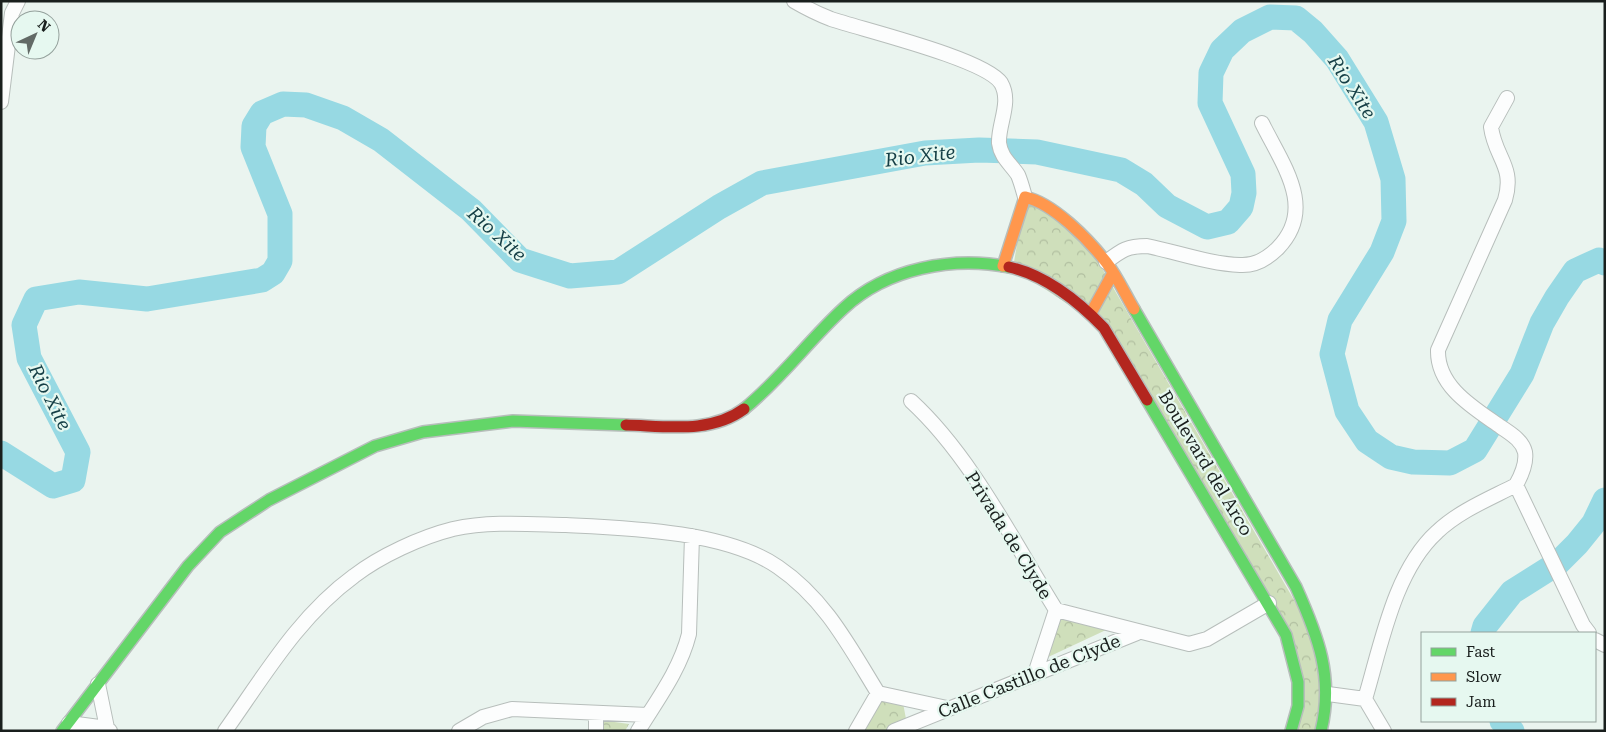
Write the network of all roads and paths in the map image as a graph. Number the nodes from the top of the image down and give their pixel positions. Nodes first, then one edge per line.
1 (18, 1) edge
2 (794, 1) edge
3 (1507, 98) dead end
4 (1, 102) edge
5 (1262, 124) dead end
6 (1025, 197) junction
7 (1003, 266) junction
8 (1109, 268) junction
9 (1091, 313) junction
10 (911, 401) dead end
11 (1516, 485) junction
12 (692, 536) junction
13 (1269, 603) junction
14 (1056, 610) junction
15 (1588, 632) edge
16 (1138, 633) junction
17 (1035, 674) junction
18 (98, 684) junction
19 (878, 693) junction
20 (1328, 694) junction
21 (1365, 699) junction
22 (948, 708) junction
23 (596, 713) junction
24 (648, 715) junction
25 (66, 727) edge
26 (108, 729) edge
27 (225, 731) edge
28 (459, 731) edge
29 (596, 731) edge
30 (638, 731) edge
31 (856, 731) edge
32 (894, 731) edge
33 (1291, 731) edge
34 (1321, 731) edge
35 (1384, 731) edge

1 - 4 street
2 - 6 street
3 - 11 street
5 - 8 street
6 - 7 street
6 - 8 street, Boulevard del Arco
7 - 9 street, Boulevard del Arco
7 - 18 street, Boulevard del Arco
8 - 9 street
8 - 20 street, Boulevard del Arco
9 - 13 street, Boulevard del Arco
10 - 14 street, Privada de Clyde
11 - 15 street
11 - 21 street
12 - 19 street
12 - 24 street
12 - 27 street
13 - 16 street, Privada de Clyde
13 - 33 street, Boulevard del Arco
14 - 16 street, Privada de Clyde
14 - 17 street, Privada de Clyde
16 - 17 street, Calle Castillo de Clyde
17 - 22 street, Calle Castillo de Clyde
18 - 25 street, Boulevard del Arco
18 - 26 street
19 - 22 street
19 - 31 street
20 - 21 street
20 - 34 street, Boulevard del Arco
21 - 35 street
22 - 32 street, Calle Castillo de Clyde
23 - 24 street
23 - 28 street
23 - 29 street
24 - 30 street
25 - 26 street

